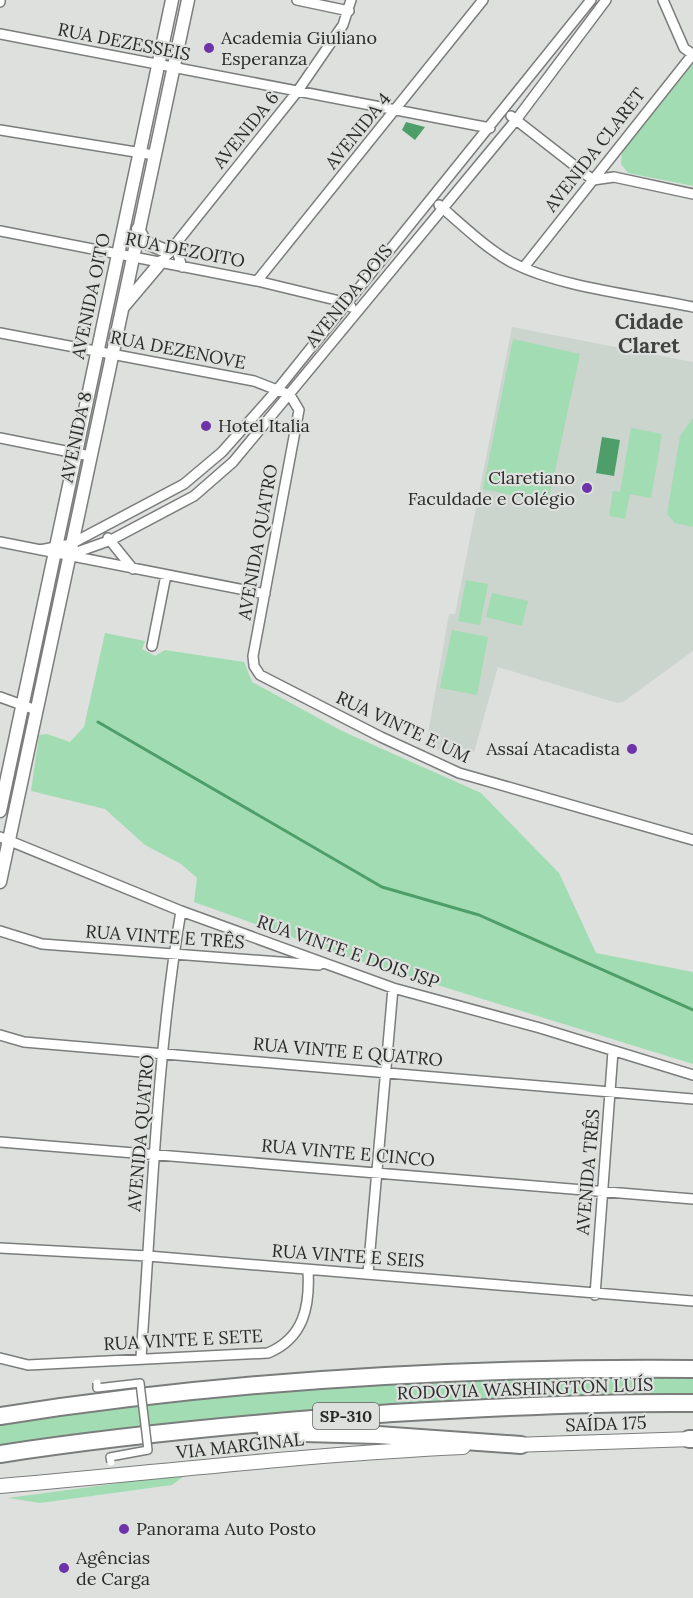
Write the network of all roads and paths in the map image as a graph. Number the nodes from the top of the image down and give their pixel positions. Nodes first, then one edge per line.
1 (172, 0) edge
2 (188, 0) edge
3 (297, 0) edge
4 (351, 0) edge
5 (483, 0) edge
6 (591, 0) edge
7 (606, 0) edge
8 (663, 0) edge
9 (349, 11) junction
10 (0, 34) edge
11 (693, 54) edge
12 (159, 66) junction
13 (173, 68) junction
14 (297, 92) junction
15 (396, 109) junction
16 (505, 110) junction
17 (516, 120) junction
18 (490, 128) junction
19 (0, 130) edge
20 (140, 154) junction
21 (154, 155) junction
22 (593, 180) junction
23 (693, 194) edge
24 (432, 200) junction
25 (442, 208) junction
26 (138, 229) junction
27 (0, 231) edge
28 (168, 253) junction
29 (119, 254) junction
30 (133, 257) junction
31 (182, 267) junction
32 (524, 267) junction
33 (257, 281) junction
34 (358, 291) junction
35 (368, 300) junction
36 (348, 303) junction
37 (693, 307) edge
38 (122, 308) junction
39 (357, 314) junction
40 (0, 333) edge
41 (98, 351) junction
42 (112, 353) junction
43 (277, 390) junction
44 (290, 395) junction
45 (0, 438) edge
46 (76, 453) junction
47 (90, 456) junction
48 (101, 530) junction
49 (111, 540) junction
50 (0, 542) edge
51 (56, 549) junction
52 (70, 550) junction
53 (133, 569) junction
54 (166, 574) junction
55 (265, 594) junction
56 (152, 646) dead end
57 (33, 655) junction
58 (48, 657) junction
59 (253, 660) joint
60 (0, 697) edge
61 (22, 707) junction
62 (36, 710) junction
63 (0, 812) edge
64 (4, 839) edge
65 (693, 840) edge
66 (0, 882) edge
67 (181, 911) junction
68 (0, 931) edge
69 (174, 955) junction
70 (330, 965) junction
71 (393, 988) junction
72 (0, 1035) edge
73 (613, 1051) junction
74 (164, 1053) junction
75 (386, 1071) junction
76 (693, 1076) edge
77 (611, 1093) junction
78 (693, 1099) edge
79 (0, 1142) edge
80 (154, 1154) junction
81 (379, 1172) junction
82 (603, 1190) junction
83 (693, 1199) edge
84 (0, 1248) edge
85 (148, 1256) junction
86 (308, 1271) junction
87 (369, 1273) junction
88 (595, 1295) junction
89 (693, 1301) edge
90 (141, 1357) junction
91 (0, 1358) edge
92 (693, 1370) edge
93 (97, 1383) dead end
94 (693, 1403) edge
95 (0, 1416) edge
96 (178, 1431) junction
97 (692, 1439) edge
98 (521, 1445) junction
99 (0, 1454) edge
100 (111, 1462) dead end
101 (0, 1486) edge

1 - 12 street, AVENIDA OITO
2 - 13 street, AVENIDA 8
3 - 9 street
4 - 9 street, AVENIDA 6
5 - 15 street, AVENIDA 4
6 - 16 street, AVENIDA DOIS
7 - 17 street, AVENIDA DOIS
8 - 11 street
9 - 14 street, AVENIDA 6
10 - 12 street, RUA DEZESSEIS
11 - 22 street, AVENIDA CLARET
12 - 13 street, RUA DEZESSEIS
12 - 20 street, AVENIDA OITO
13 - 14 street, RUA DEZESSEIS
13 - 21 street, AVENIDA 8
14 - 15 street, RUA DEZESSEIS
14 - 28 street, AVENIDA 6
15 - 18 street, RUA DEZESSEIS
15 - 33 street, AVENIDA 4
16 - 17 street
16 - 18 street, AVENIDA DOIS
17 - 22 street
17 - 25 street, AVENIDA DOIS
18 - 24 street, AVENIDA DOIS
19 - 20 street
20 - 21 street
20 - 29 street, AVENIDA OITO
21 - 26 street, AVENIDA 8
22 - 23 street
22 - 32 street, AVENIDA CLARET
24 - 25 street
24 - 34 street, AVENIDA DOIS
25 - 32 street
25 - 35 street, AVENIDA DOIS
26 - 28 street
26 - 30 street, AVENIDA 8
27 - 29 street, RUA DEZOITO
28 - 30 street, RUA DEZOITO
28 - 31 street, RUA DEZOITO
28 - 31 street
28 - 38 street
29 - 30 street, RUA DEZOITO
29 - 41 street, AVENIDA OITO
30 - 38 street, AVENIDA 8
31 - 33 street, RUA DEZOITO
32 - 37 street
33 - 36 street, RUA DEZOITO
34 - 35 street
34 - 36 street, AVENIDA DOIS
35 - 39 street, AVENIDA DOIS
36 - 39 street
36 - 43 street, AVENIDA DOIS
38 - 42 street, AVENIDA 8
39 - 44 street, AVENIDA DOIS
40 - 41 street, RUA DEZENOVE
41 - 42 street, RUA DEZENOVE
41 - 46 street, AVENIDA OITO
42 - 43 street, RUA DEZENOVE
42 - 47 street, AVENIDA 8
43 - 44 street, RUA DEZENOVE
43 - 48 street, AVENIDA DOIS
44 - 49 street, AVENIDA DOIS
44 - 55 street, AVENIDA QUATRO
45 - 46 street
46 - 47 street
46 - 51 street, AVENIDA OITO
47 - 52 street, AVENIDA 8
48 - 49 street
48 - 52 street, AVENIDA DOIS
49 - 52 street, AVENIDA DOIS
49 - 53 street
50 - 51 street
51 - 52 street
51 - 57 street, AVENIDA OITO
52 - 53 street
52 - 58 street, AVENIDA 8
53 - 54 street
54 - 55 street
54 - 56 street
55 - 59 street, AVENIDA QUATRO
57 - 58 street
57 - 61 street, AVENIDA OITO
58 - 62 street, AVENIDA 8
59 - 65 street, RUA VINTE E UM
60 - 61 street
61 - 62 street
61 - 63 street, AVENIDA OITO
62 - 64 street, AVENIDA 8
64 - 66 street, AVENIDA 8
64 - 67 street, RUA VINTE E DOIS JSP
67 - 69 street, AVENIDA QUATRO
67 - 70 street, RUA VINTE E DOIS JSP
68 - 69 street, RUA VINTE E TRÊS
69 - 70 street, RUA VINTE E TRÊS
69 - 74 street, AVENIDA QUATRO
70 - 71 street, RUA VINTE E DOIS JSP
71 - 73 street, RUA VINTE E DOIS JSP
71 - 75 street
72 - 74 street, RUA VINTE E QUATRO
73 - 76 street, RUA VINTE E DOIS JSP
73 - 77 street, AVENIDA TRÊS
74 - 75 street, RUA VINTE E QUATRO
74 - 80 street, AVENIDA QUATRO
75 - 77 street, RUA VINTE E QUATRO
75 - 81 street
77 - 78 street, RUA VINTE E QUATRO
77 - 82 street, AVENIDA TRÊS
79 - 80 street, RUA VINTE E CINCO
80 - 81 street, RUA VINTE E CINCO
80 - 85 street, AVENIDA QUATRO
81 - 82 street, RUA VINTE E CINCO
81 - 87 street
82 - 83 street, RUA VINTE E CINCO
82 - 88 street, AVENIDA TRÊS
84 - 85 street, RUA VINTE E SEIS
85 - 86 street, RUA VINTE E SEIS
85 - 90 street, AVENIDA QUATRO
86 - 87 street, RUA VINTE E SEIS
86 - 90 street, RUA VINTE E SETE
87 - 88 street, RUA VINTE E SEIS
88 - 89 street, RUA VINTE E SEIS
90 - 91 street, RUA VINTE E SETE
92 - 95 highway, RODOVIA WASHINGTON LUÍS / SP-310
93 - 100 street, bridge
94 - 96 highway, RODOVIA WASHINGTON LUÍS / SP-310
96 - 98 highway
96 - 99 highway, RODOVIA WASHINGTON LUÍS / SP-310
97 - 98 main road, SAÍDA 175
98 - 101 main road, VIA MARGINAL

